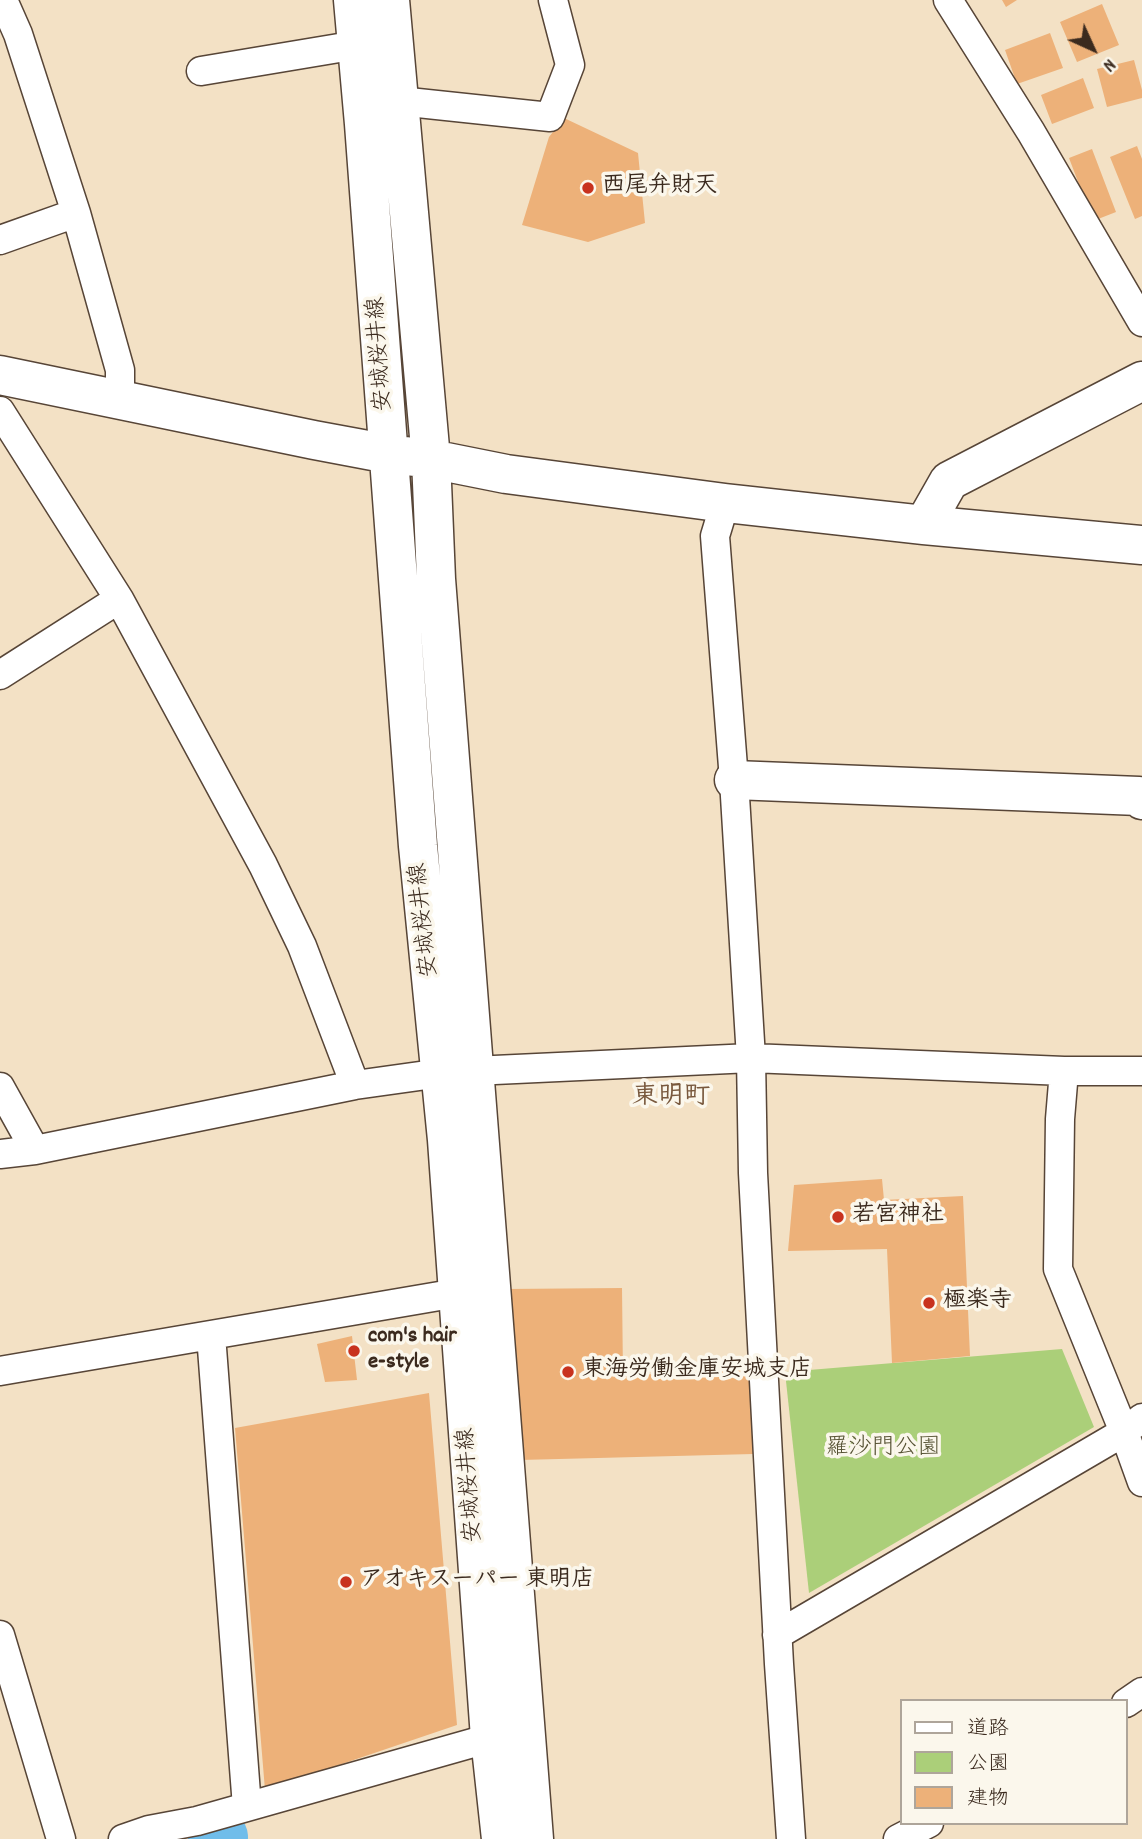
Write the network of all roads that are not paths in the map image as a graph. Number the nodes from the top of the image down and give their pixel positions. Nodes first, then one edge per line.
1 (4, 0) edge
2 (352, 0) edge
3 (390, 0) edge
4 (553, 0) edge
5 (948, 0) edge
6 (357, 45) junction
7 (201, 71) dead end
8 (399, 101) junction
9 (76, 213) junction
10 (0, 240) edge
11 (1142, 322) edge
12 (0, 375) edge
13 (1142, 382) edge
14 (120, 400) junction
15 (0, 411) edge
16 (390, 454) junction
17 (431, 459) junction
18 (724, 503) junction
19 (924, 525) junction
20 (1142, 545) edge
21 (119, 599) junction
22 (0, 675) edge
23 (734, 780) junction
24 (1142, 800) edge
25 (751, 1058) junction
26 (1064, 1071) junction
27 (1142, 1071) edge
28 (457, 1072) junction
29 (355, 1085) junction
30 (0, 1087) edge
31 (35, 1150) junction
32 (0, 1154) edge
33 (457, 1293) junction
34 (211, 1335) junction
35 (0, 1371) edge
36 (1133, 1425) edge
37 (1142, 1482) edge
38 (0, 1635) edge
39 (777, 1635) junction
40 (508, 1733) junction
41 (247, 1807) junction
42 (925, 1825) edge
43 (141, 1836) edge
44 (61, 1839) edge
45 (501, 1839) edge
46 (534, 1839) edge
47 (791, 1839) edge
48 (898, 1839) edge

1 - 9 street
2 - 6 main road, 安城桜井線
3 - 8 main road, 安城桜井線
4 - 8 street
5 - 11 street
6 - 7 street
6 - 16 main road, 安城桜井線
8 - 17 main road, 安城桜井線
9 - 10 street
9 - 14 street
12 - 14 main road
13 - 19 main road
14 - 16 main road
15 - 21 street
16 - 17 main road
16 - 28 main road, 安城桜井線
17 - 18 main road
17 - 28 main road, 安城桜井線
18 - 19 main road
18 - 23 street
19 - 20 main road
21 - 22 street
21 - 29 street
23 - 24 main road
23 - 25 street
25 - 26 street
25 - 28 street
25 - 39 street
26 - 27 street
26 - 36 street
28 - 29 street
28 - 33 main road, 安城桜井線
28 - 40 main road, 安城桜井線
29 - 31 street
30 - 31 street
31 - 32 street
33 - 34 street
33 - 40 main road, 安城桜井線
34 - 35 street
34 - 41 street
36 - 37 street
36 - 39 street
38 - 44 street
39 - 47 street
40 - 41 street
40 - 45 main road, 安城桜井線
40 - 46 main road, 安城桜井線
41 - 43 street
42 - 48 street

